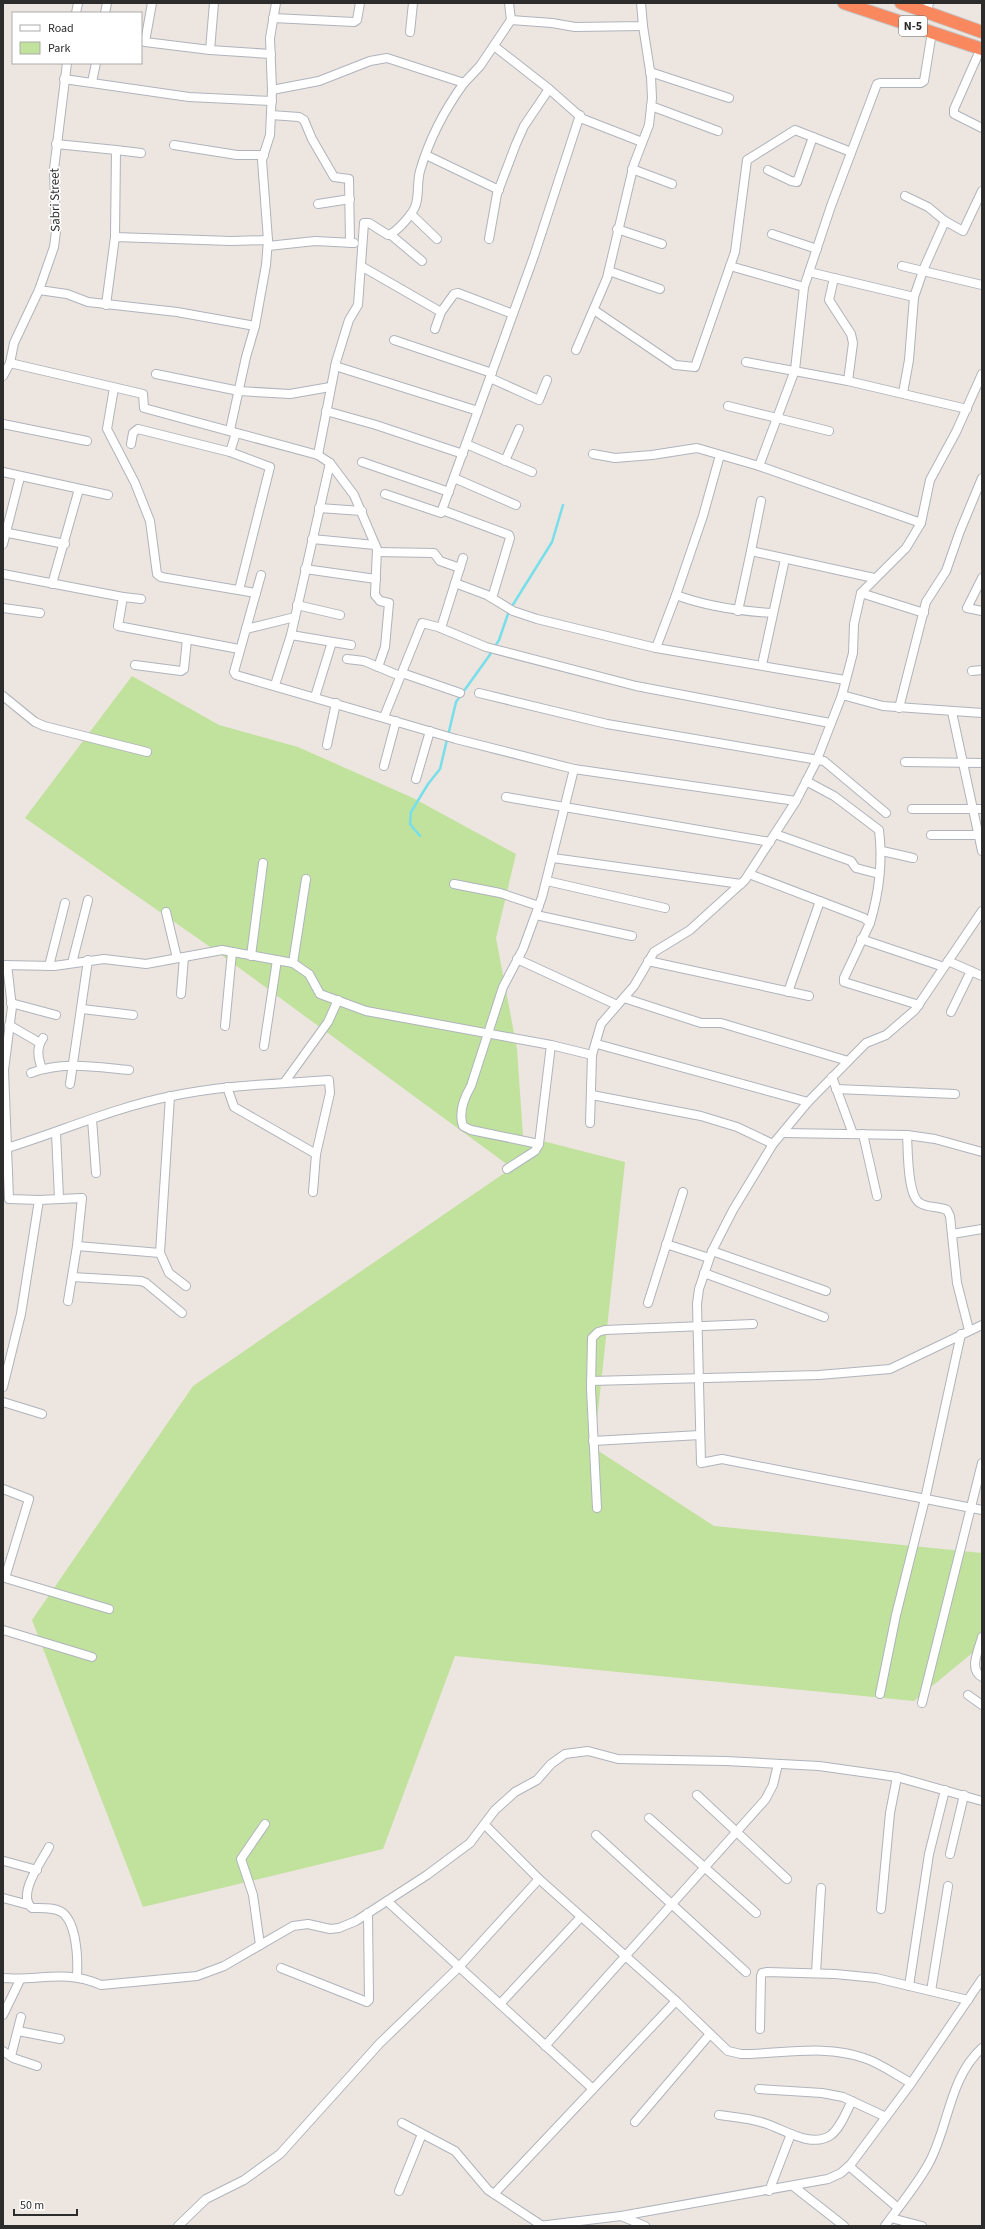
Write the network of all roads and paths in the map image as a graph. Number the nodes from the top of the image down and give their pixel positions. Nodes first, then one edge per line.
1 (152, 3) edge
2 (214, 3) edge
3 (276, 3) edge
4 (360, 3) edge
5 (413, 3) edge
6 (509, 3) edge
7 (641, 3) edge
8 (844, 3) edge
9 (901, 3) edge
10 (928, 7) edge
11 (273, 18) junction
12 (511, 20) junction
13 (643, 26) junction
14 (410, 32) dead end
15 (932, 32) junction
16 (982, 32) edge
17 (494, 46) junction
18 (981, 49) edge
19 (210, 50) junction
20 (271, 54) junction
21 (67, 64) edge
22 (96, 64) edge
23 (650, 72) junction
24 (64, 79) junction
25 (92, 82) junction
26 (464, 83) junction
27 (549, 89) junction
28 (272, 90) junction
29 (729, 98) dead end
30 (272, 101) junction
31 (651, 106) junction
32 (271, 115) junction
33 (580, 116) junction
34 (982, 128) edge
35 (718, 131) dead end
36 (813, 137) junction
37 (642, 142) junction
38 (56, 144) junction
39 (174, 145) dead end
40 (116, 150) junction
41 (851, 152) junction
42 (140, 153) dead end
43 (264, 155) junction
44 (426, 155) junction
45 (632, 169) junction
46 (768, 170) dead end
47 (672, 184) dead end
48 (499, 190) junction
49 (982, 191) edge
50 (905, 196) dead end
51 (350, 199) junction
52 (318, 204) dead end
53 (411, 214) junction
54 (945, 221) junction
55 (617, 230) junction
56 (391, 234) junction
57 (772, 234) dead end
58 (115, 238) junction
59 (437, 239) dead end
60 (489, 239) dead end
61 (350, 242) junction
62 (268, 243) junction
63 (363, 244) junction
64 (662, 244) dead end
65 (817, 248) junction
66 (422, 261) dead end
67 (361, 266) junction
68 (730, 266) junction
69 (902, 266) dead end
70 (923, 270) junction
71 (609, 271) junction
72 (809, 272) junction
73 (834, 278) junction
74 (982, 285) edge
75 (804, 287) junction
76 (660, 288) dead end
77 (38, 290) junction
78 (914, 297) junction
79 (106, 304) junction
80 (594, 310) junction
81 (441, 312) junction
82 (513, 314) junction
83 (256, 326) junction
84 (435, 329) dead end
85 (394, 340) dead end
86 (576, 350) dead end
87 (746, 362) dead end
88 (10, 363) junction
89 (335, 366) junction
90 (795, 370) junction
91 (156, 374) dead end
92 (982, 374) edge
93 (491, 375) junction
94 (3, 376) edge
95 (547, 380) dead end
96 (848, 381) junction
97 (330, 387) junction
98 (114, 388) junction
99 (239, 391) junction
100 (903, 393) junction
101 (728, 406) dead end
102 (967, 409) junction
103 (326, 411) junction
104 (478, 411) junction
105 (777, 418) junction
106 (3, 424) edge
107 (518, 429) dead end
108 (830, 431) dead end
109 (233, 432) junction
110 (88, 441) dead end
111 (131, 444) dead end
112 (466, 444) junction
113 (230, 452) junction
114 (463, 454) junction
115 (593, 454) dead end
116 (318, 455) junction
117 (720, 455) junction
118 (505, 461) junction
119 (362, 462) dead end
120 (330, 463) junction
121 (759, 466) junction
122 (3, 472) edge
123 (532, 472) dead end
124 (20, 476) junction
125 (454, 478) junction
126 (982, 478) edge
127 (79, 489) junction
128 (449, 492) junction
129 (385, 494) dead end
130 (108, 495) dead end
131 (761, 501) dead end
132 (516, 505) dead end
133 (319, 508) junction
134 (442, 510) junction
135 (362, 511) junction
136 (921, 523) junction
137 (4, 532) edge
138 (312, 539) junction
139 (3, 544) edge
140 (65, 544) junction
141 (376, 548) junction
142 (751, 551) junction
143 (463, 558) dead end
144 (786, 559) junction
145 (460, 568) junction
146 (305, 569) junction
147 (3, 574) edge
148 (261, 575) dead end
149 (874, 578) junction
150 (982, 578) edge
151 (376, 579) junction
152 (455, 583) junction
153 (52, 584) junction
154 (239, 590) junction
155 (861, 593) junction
156 (256, 594) junction
157 (676, 595) junction
158 (123, 597) junction
159 (492, 598) junction
160 (141, 600) dead end
161 (297, 605) junction
162 (3, 608) edge
163 (738, 611) junction
164 (982, 611) edge
165 (40, 613) dead end
166 (772, 613) junction
167 (924, 613) junction
168 (340, 616) dead end
169 (295, 617) junction
170 (441, 628) junction
171 (246, 629) junction
172 (290, 635) junction
173 (187, 639) junction
174 (332, 642) junction
175 (350, 646) dead end
176 (656, 648) junction
177 (240, 649) junction
178 (347, 659) dead end
179 (135, 665) dead end
180 (762, 665) junction
181 (378, 667) junction
182 (982, 670) edge
183 (972, 671) dead end
184 (401, 674) junction
185 (845, 680) junction
186 (275, 685) junction
187 (460, 693) dead end
188 (479, 693) dead end
189 (842, 695) junction
190 (3, 696) edge
191 (315, 697) junction
192 (336, 703) junction
193 (899, 708) junction
194 (952, 712) junction
195 (982, 713) edge
196 (384, 717) junction
197 (396, 721) junction
198 (830, 723) junction
199 (430, 731) junction
200 (327, 745) dead end
201 (147, 752) dead end
202 (816, 762) junction
203 (905, 762) dead end
204 (963, 763) junction
205 (982, 763) edge
206 (384, 766) dead end
207 (574, 769) junction
208 (416, 779) dead end
209 (806, 781) junction
210 (506, 797) dead end
211 (796, 801) junction
212 (564, 809) junction
213 (912, 809) dead end
214 (973, 809) junction
215 (982, 809) edge
216 (886, 813) dead end
217 (775, 834) junction
218 (931, 835) dead end
219 (979, 835) junction
220 (770, 842) junction
221 (882, 851) junction
222 (982, 851) edge
223 (553, 858) junction
224 (914, 858) dead end
225 (263, 863) dead end
226 (750, 874) junction
227 (879, 874) junction
228 (306, 879) dead end
229 (546, 881) junction
230 (454, 884) dead end
231 (741, 884) junction
232 (88, 900) dead end
233 (820, 901) junction
234 (65, 903) dead end
235 (539, 906) junction
236 (665, 908) dead end
237 (982, 911) edge
238 (166, 912) dead end
239 (536, 915) junction
240 (870, 923) junction
241 (632, 936) dead end
242 (861, 939) junction
243 (232, 952) junction
244 (251, 956) junction
245 (180, 957) junction
246 (517, 959) junction
247 (88, 960) junction
248 (277, 960) junction
249 (648, 961) junction
250 (72, 963) junction
251 (293, 963) junction
252 (946, 964) junction
253 (5, 965) edge
254 (49, 966) junction
255 (971, 971) junction
256 (982, 976) edge
257 (788, 992) junction
258 (181, 994) dead end
259 (809, 996) dead end
260 (624, 998) junction
261 (338, 1000) junction
262 (11, 1003) junction
263 (617, 1005) junction
264 (919, 1005) junction
265 (82, 1010) junction
266 (950, 1012) dead end
267 (56, 1015) dead end
268 (133, 1015) dead end
269 (225, 1026) dead end
270 (7, 1027) edge
271 (488, 1035) junction
272 (597, 1044) junction
273 (551, 1045) junction
274 (264, 1046) dead end
275 (592, 1055) junction
276 (848, 1061) junction
277 (74, 1064) junction
278 (42, 1069) junction
279 (129, 1070) dead end
280 (31, 1073) dead end
281 (832, 1077) junction
282 (284, 1083) junction
283 (70, 1084) dead end
284 (227, 1087) junction
285 (836, 1089) junction
286 (955, 1094) dead end
287 (170, 1096) junction
288 (592, 1096) junction
289 (808, 1102) junction
290 (92, 1119) junction
291 (590, 1124) dead end
292 (783, 1132) junction
293 (56, 1133) junction
294 (853, 1134) junction
295 (863, 1134) junction
296 (907, 1135) junction
297 (538, 1144) junction
298 (773, 1144) junction
299 (5, 1148) edge
300 (982, 1152) edge
301 (316, 1154) junction
302 (507, 1168) dead end
303 (96, 1173) dead end
304 (313, 1192) dead end
305 (683, 1192) dead end
306 (876, 1196) dead end
307 (59, 1198) junction
308 (39, 1200) junction
309 (982, 1230) edge
310 (952, 1234) junction
311 (666, 1244) junction
312 (78, 1246) junction
313 (160, 1254) junction
314 (710, 1254) junction
315 (704, 1273) junction
316 (72, 1277) junction
317 (186, 1286) dead end
318 (826, 1291) dead end
319 (68, 1302) dead end
320 (648, 1303) dead end
321 (182, 1313) dead end
322 (824, 1317) dead end
323 (753, 1324) dead end
324 (982, 1324) edge
325 (697, 1328) junction
326 (965, 1332) junction
327 (699, 1377) junction
328 (591, 1381) junction
329 (3, 1387) edge
330 (3, 1402) edge
331 (42, 1414) dead end
332 (700, 1435) junction
333 (593, 1441) junction
334 (982, 1462) edge
335 (3, 1489) edge
336 (926, 1498) junction
337 (597, 1508) dead end
338 (972, 1509) junction
339 (982, 1510) edge
340 (109, 1609) dead end
341 (3, 1630) edge
342 (982, 1637) edge
343 (92, 1657) dead end
344 (982, 1678) edge
345 (880, 1694) dead end
346 (968, 1696) dead end
347 (922, 1704) dead end
348 (982, 1705) edge
349 (778, 1764) junction
350 (897, 1777) junction
351 (945, 1790) junction
352 (697, 1795) dead end
353 (964, 1795) junction
354 (982, 1801) edge
355 (649, 1818) dead end
356 (264, 1824) dead end
357 (485, 1825) junction
358 (736, 1833) junction
359 (596, 1835) dead end
360 (49, 1847) dead end
361 (950, 1854) dead end
362 (4, 1861) edge
363 (705, 1868) junction
364 (37, 1870) junction
365 (539, 1879) junction
366 (787, 1880) dead end
367 (948, 1886) dead end
368 (821, 1888) dead end
369 (3, 1898) edge
370 (387, 1900) junction
371 (673, 1904) junction
372 (29, 1905) junction
373 (881, 1908) dead end
374 (368, 1913) junction
375 (756, 1913) dead end
376 (581, 1917) junction
377 (260, 1945) junction
378 (626, 1957) junction
379 (459, 1967) junction
380 (281, 1968) dead end
381 (746, 1972) dead end
382 (816, 1973) junction
383 (78, 1977) junction
384 (3, 1978) edge
385 (982, 1979) edge
386 (20, 1980) junction
387 (909, 1986) junction
388 (931, 1991) junction
389 (968, 2000) junction
390 (676, 2001) junction
391 (500, 2004) junction
392 (3, 2015) edge
393 (21, 2017) dead end
394 (760, 2029) dead end
395 (18, 2031) junction
396 (710, 2034) junction
397 (60, 2039) dead end
398 (545, 2046) junction
399 (982, 2048) edge
400 (3, 2050) edge
401 (11, 2056) junction
402 (37, 2066) dead end
403 (910, 2083) junction
404 (593, 2089) junction
405 (759, 2089) dead end
406 (852, 2101) junction
407 (719, 2115) dead end
408 (886, 2117) junction
409 (635, 2122) dead end
410 (402, 2123) dead end
411 (422, 2134) junction
412 (791, 2134) junction
413 (849, 2166) junction
414 (793, 2186) junction
415 (399, 2191) dead end
416 (769, 2191) junction
417 (494, 2194) junction
418 (898, 2208) junction
419 (621, 2216) junction
420 (891, 2218) junction
421 (178, 2226) edge
422 (540, 2226) edge
423 (645, 2226) edge
424 (844, 2226) edge
425 (885, 2226) edge
426 (922, 2226) edge

1 - 19 street
2 - 19 street
3 - 11 street
4 - 11 street
5 - 14 street
6 - 12 street
7 - 13 street
8 - 15 highway, N-5
9 - 10 highway, N-5
10 - 16 highway, N-5
11 - 20 street
12 - 13 street
12 - 17 street
13 - 23 street
15 - 18 highway, N-5
15 - 41 street
17 - 26 street
17 - 27 street
18 - 34 street
19 - 20 street
20 - 28 street
21 - 24 street, Sabri Street
22 - 25 street
23 - 29 street
23 - 31 street
24 - 25 street
24 - 38 street, Sabri Street
25 - 30 street
26 - 28 street
26 - 44 street
27 - 33 street
27 - 48 street
28 - 30 street
30 - 32 street
31 - 35 street
31 - 37 street
32 - 43 street
32 - 51 street
33 - 37 street
33 - 82 street
36 - 41 street
36 - 46 street
36 - 68 street
37 - 45 street
38 - 40 street
38 - 77 street, Sabri Street
39 - 43 street
40 - 42 street
40 - 58 street
41 - 65 street
43 - 62 street
44 - 48 street
44 - 53 street
45 - 47 street
45 - 55 street
48 - 60 street
49 - 54 street
50 - 54 street
51 - 52 street
51 - 61 street
53 - 56 street
53 - 59 street
54 - 70 street
55 - 64 street
55 - 71 street
56 - 63 street
56 - 66 street
57 - 65 street
58 - 62 street
58 - 79 street
61 - 62 street
61 - 63 street
62 - 83 street
63 - 67 street
65 - 72 street
67 - 81 street
67 - 89 street
68 - 75 street
68 - 80 street
69 - 70 street
70 - 74 street
70 - 78 street
71 - 76 street
71 - 80 street
72 - 73 street
72 - 75 street
73 - 78 street
73 - 96 street
75 - 90 street
77 - 79 street
77 - 88 street, Sabri Street
78 - 100 street
79 - 83 street
80 - 86 street
81 - 82 street
81 - 84 street
82 - 93 street
83 - 99 street
85 - 93 street
87 - 90 street
88 - 94 street, Sabri Street
88 - 98 street
89 - 97 street
89 - 104 street
90 - 96 street
90 - 105 street
91 - 99 street
92 - 102 street
93 - 95 street
93 - 104 street
96 - 100 street
97 - 99 street
97 - 103 street
98 - 109 street
98 - 154 street
99 - 109 street
100 - 102 street
101 - 105 street
102 - 136 street
103 - 114 street
103 - 116 street
104 - 112 street
105 - 108 street
105 - 121 street
106 - 110 street
107 - 118 street
109 - 113 street
109 - 116 street
111 - 113 street
112 - 114 street
112 - 118 street
113 - 154 street
114 - 125 street
115 - 117 street
116 - 120 street
117 - 121 street
117 - 157 street
118 - 123 street
119 - 128 street
120 - 133 street
120 - 135 street
121 - 136 street
122 - 124 street
124 - 127 street
124 - 137 street
125 - 128 street
125 - 132 street
126 - 167 street
127 - 130 street
127 - 140 street
128 - 134 street
129 - 134 street
131 - 142 street
133 - 135 street
133 - 138 street
134 - 159 street
135 - 141 street
136 - 149 street
137 - 139 street
137 - 140 street
138 - 141 street
138 - 146 street
140 - 153 street
141 - 145 street
141 - 151 street
142 - 144 street
142 - 163 street
143 - 145 street
144 - 149 street
144 - 166 street
145 - 152 street
146 - 151 street
146 - 161 street
147 - 153 street
148 - 156 street
149 - 155 street
150 - 164 street
151 - 181 street
152 - 159 street
152 - 170 street
153 - 158 street
154 - 156 street
155 - 167 street
155 - 185 street
156 - 171 street
157 - 163 street
157 - 176 street
158 - 160 street
158 - 173 street
159 - 176 street
161 - 168 street
161 - 169 street
162 - 165 street
163 - 166 street
166 - 180 street
167 - 193 street
169 - 171 street
169 - 172 street
170 - 184 street
170 - 198 street
171 - 177 street
172 - 174 street
172 - 186 street
173 - 177 street
173 - 179 street
174 - 175 street
174 - 191 street
176 - 180 street
177 - 186 street
178 - 181 street
180 - 185 street
181 - 184 street
182 - 183 street
184 - 187 street
184 - 196 street
185 - 189 street
186 - 191 street
188 - 202 street
189 - 193 street
189 - 198 street
190 - 201 street
191 - 192 street
192 - 196 street
192 - 200 street
193 - 194 street
194 - 195 street
194 - 204 street
196 - 197 street
197 - 199 street
197 - 206 street
198 - 202 street
199 - 207 street
199 - 208 street
202 - 209 street
202 - 216 street
203 - 204 street
204 - 205 street
204 - 214 street
207 - 211 street
207 - 212 street
209 - 211 street
209 - 221 street
210 - 212 street
211 - 217 street
212 - 220 street
212 - 223 street
213 - 214 street
214 - 215 street
214 - 219 street
217 - 220 street
217 - 227 street
218 - 219 street
219 - 222 street
220 - 226 street
221 - 224 street
221 - 227 street
223 - 229 street
223 - 231 street
225 - 244 street
226 - 231 street
226 - 233 street
227 - 240 street
228 - 251 street
229 - 235 street
229 - 236 street
230 - 235 street
231 - 249 street
232 - 250 street
233 - 240 street
233 - 257 street
234 - 254 street
235 - 239 street
237 - 252 street
238 - 245 street
239 - 241 street
239 - 246 street
240 - 242 street
242 - 252 street
242 - 264 street
243 - 244 street
243 - 245 street
243 - 269 street
244 - 248 street
245 - 247 street
245 - 258 street
246 - 263 street
246 - 271 street
247 - 250 street
247 - 265 street
248 - 251 street
248 - 274 street
249 - 257 street
249 - 260 street
250 - 254 street
251 - 261 street
252 - 255 street
252 - 264 street
253 - 254 street
253 - 262 street
255 - 256 street
255 - 266 street
257 - 259 street
260 - 263 street
260 - 276 street
261 - 271 street
261 - 282 street
262 - 267 street
262 - 270 street
263 - 272 street
264 - 276 street
265 - 268 street
265 - 277 street
270 - 278 street
270 - 299 street
271 - 273 street
271 - 297 street
272 - 275 street
272 - 289 street
273 - 275 street
273 - 297 street
275 - 288 street
276 - 281 street
277 - 278 street
277 - 279 street
277 - 283 street
278 - 280 street
281 - 285 street
281 - 289 street
282 - 284 street
282 - 301 street
284 - 287 street
284 - 301 street
285 - 286 street
285 - 294 street
287 - 290 street
287 - 313 street
288 - 291 street
288 - 298 street
289 - 292 street
290 - 293 street
290 - 303 street
292 - 294 street
292 - 298 street
293 - 299 street
293 - 307 street
294 - 295 street
295 - 296 street
295 - 306 street
296 - 300 street
296 - 310 street
297 - 302 street
298 - 314 street
299 - 308 street
301 - 304 street
305 - 311 street
307 - 308 street
307 - 312 street
308 - 329 street
309 - 310 street
310 - 326 street
311 - 314 street
311 - 320 street
312 - 313 street
312 - 316 street
313 - 317 street
314 - 315 street
314 - 318 street
315 - 322 street
315 - 325 street
316 - 319 street
316 - 321 street
323 - 325 street
324 - 326 street
325 - 327 street
325 - 328 street
326 - 327 street
326 - 336 street
327 - 328 street
327 - 332 street
328 - 333 street
330 - 331 street
332 - 333 street
332 - 336 street
333 - 337 street
334 - 338 street
335 - 340 street
336 - 338 street
336 - 345 street
338 - 339 street
338 - 347 street
341 - 343 street
342 - 344 street
346 - 348 street
349 - 350 street
349 - 357 street
349 - 358 street
350 - 351 street
350 - 373 street
351 - 353 street
351 - 387 street
352 - 358 street
353 - 354 street
353 - 361 street
355 - 363 street
356 - 377 street
357 - 365 street
357 - 370 street
358 - 363 street
358 - 366 street
359 - 371 street
360 - 364 street
362 - 364 street
363 - 371 street
363 - 375 street
364 - 372 street
365 - 376 street
365 - 379 street
367 - 388 street
368 - 382 street
369 - 372 street
370 - 374 street
370 - 379 street
371 - 378 street
371 - 381 street
372 - 383 street
374 - 377 street
374 - 380 street
376 - 378 street
376 - 391 street
377 - 383 street
378 - 390 street
378 - 398 street
379 - 391 street
379 - 421 street
382 - 387 street
382 - 394 street
383 - 386 street
384 - 386 street
385 - 389 street
386 - 392 street
387 - 388 street
388 - 389 street
389 - 403 street
390 - 396 street
390 - 404 street
391 - 398 street
393 - 395 street
395 - 397 street
395 - 401 street
396 - 403 street
396 - 409 street
398 - 404 street
399 - 418 street
400 - 401 street
401 - 402 street
403 - 408 street
404 - 417 street
405 - 406 street
406 - 408 street
406 - 412 street
407 - 412 street
408 - 413 street
410 - 411 street
411 - 415 street
411 - 417 street
412 - 416 street
413 - 414 street
413 - 418 street
414 - 416 street
414 - 424 street
416 - 419 street
417 - 422 street
418 - 420 street
419 - 422 street
419 - 423 street
420 - 425 street
420 - 426 street

